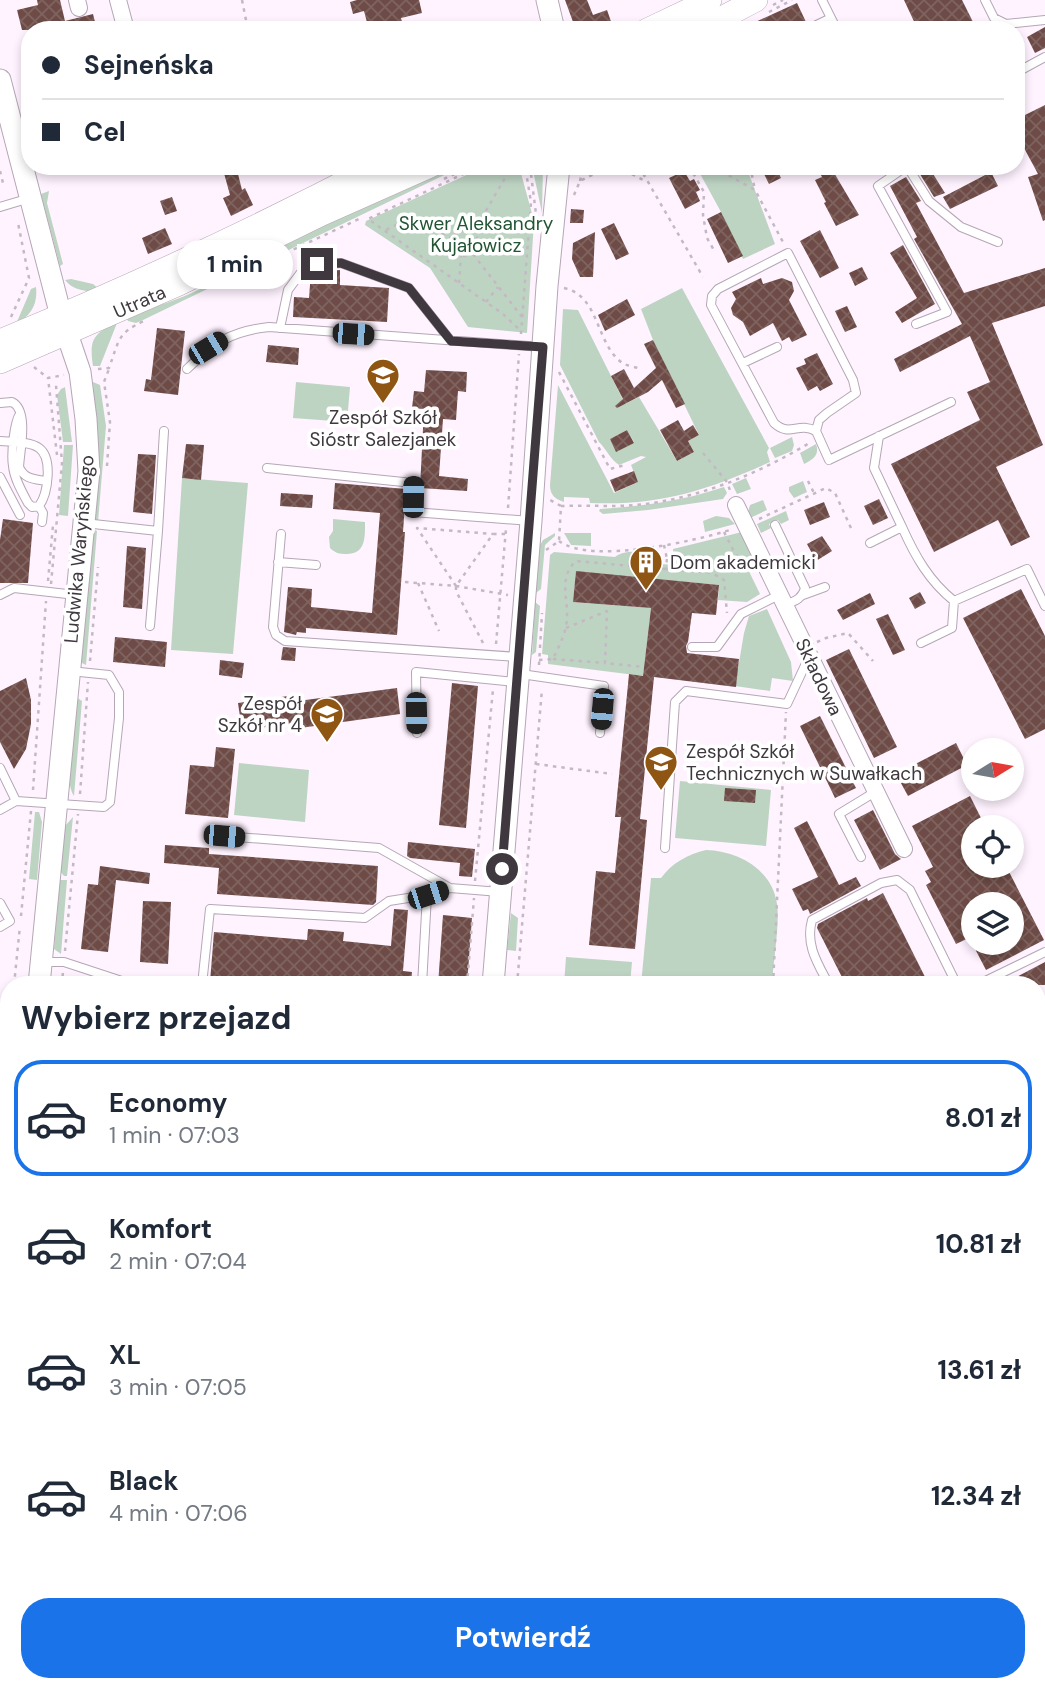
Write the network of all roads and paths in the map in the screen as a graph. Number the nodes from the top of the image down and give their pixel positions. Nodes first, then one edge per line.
1 (118, 0) edge
2 (242, 0) edge
3 (545, 0) edge
4 (756, 0) edge
5 (822, 0) edge
6 (985, 0) edge
7 (700, 2) edge
8 (831, 18) junction
9 (1045, 20) edge
10 (124, 21) edge
11 (246, 21) edge
12 (543, 21) edge
13 (551, 21) edge
14 (671, 21) edge
15 (716, 21) edge
16 (825, 21) edge
17 (832, 21) edge
18 (1000, 21) edge
19 (1025, 22) edge
20 (1045, 57) edge
21 (1025, 68) edge
22 (0, 80) edge
23 (0, 172) edge
24 (359, 175) edge
25 (410, 175) edge
26 (452, 175) edge
27 (461, 175) edge
28 (507, 175) edge
29 (526, 175) edge
30 (556, 175) edge
31 (581, 175) edge
32 (592, 175) edge
33 (633, 175) edge
34 (644, 175) edge
35 (694, 175) edge
36 (728, 175) edge
37 (752, 175) edge
38 (894, 175) edge
39 (913, 175) edge
40 (580, 181) junction
41 (648, 183) junction
42 (0, 184) edge
43 (755, 190) junction
44 (22, 200) junction
45 (572, 201) dead end
46 (0, 207) edge
47 (384, 230) junction
48 (473, 233) junction
49 (453, 239) junction
50 (998, 242) dead end
51 (715, 252) dead end
52 (789, 253) junction
53 (473, 254) junction
54 (461, 256) junction
55 (275, 258) dead end
56 (704, 277) dead end
57 (460, 283) junction
58 (547, 286) junction
59 (498, 287) junction
60 (486, 302) junction
61 (151, 317) dead end
62 (522, 317) junction
63 (916, 324) dead end
64 (65, 325) junction
65 (280, 328) junction
66 (521, 331) junction
67 (4, 332) edge
68 (451, 341) junction
69 (520, 346) junction
70 (777, 346) dead end
71 (542, 357) junction
72 (0, 362) edge
73 (743, 363) junction
74 (187, 369) dead end
75 (640, 369) dead end
76 (80, 372) junction
77 (951, 402) dead end
78 (0, 403) edge
79 (164, 431) dead end
80 (815, 436) junction
81 (878, 436) junction
82 (0, 442) edge
83 (18, 443) junction
84 (703, 453) dead end
85 (625, 465) dead end
86 (267, 468) dead end
87 (17, 469) junction
88 (0, 477) edge
89 (31, 479) junction
90 (46, 481) junction
91 (807, 481) dead end
92 (727, 482) junction
93 (22, 491) junction
94 (814, 494) junction
95 (550, 500) dead end
96 (736, 505) joint
97 (39, 506) junction
98 (561, 506) junction
99 (20, 515) dead end
100 (507, 521) junction
101 (531, 521) junction
102 (42, 522) dead end
103 (84, 523) junction
104 (745, 525) junction
105 (775, 525) dead end
106 (902, 527) junction
107 (851, 528) dead end
108 (158, 531) junction
109 (724, 532) junction
110 (281, 534) dead end
111 (493, 534) junction
112 (505, 534) junction
113 (559, 541) junction
114 (870, 543) dead end
115 (664, 545) junction
116 (546, 550) dead end
117 (667, 559) junction
118 (278, 562) junction
119 (316, 565) dead end
120 (741, 565) junction
121 (746, 565) dead end
122 (666, 569) junction
123 (405, 582) dead end
124 (418, 583) junction
125 (456, 586) junction
126 (825, 587) dead end
127 (47, 592) junction
128 (501, 594) junction
129 (0, 595) edge
130 (77, 595) junction
131 (803, 595) junction
132 (782, 600) junction
133 (954, 601) junction
134 (1045, 606) edge
135 (542, 611) dead end
136 (727, 613) dead end
137 (150, 626) dead end
138 (566, 628) junction
139 (439, 631) dead end
140 (921, 643) dead end
141 (692, 647) dead end
142 (807, 653) junction
143 (483, 654) junction
144 (495, 655) junction
145 (553, 659) junction
146 (873, 661) dead end
147 (605, 663) junction
148 (644, 667) dead end
149 (526, 670) junction
150 (69, 671) junction
151 (494, 680) junction
152 (787, 704) junction
153 (417, 733) dead end
154 (600, 733) dead end
155 (536, 764) junction
156 (0, 768) edge
157 (612, 774) dead end
158 (875, 792) junction
159 (16, 801) junction
160 (32, 803) junction
161 (56, 804) junction
162 (0, 810) edge
163 (224, 836) dead end
164 (665, 848) dead end
165 (904, 849) dead end
166 (861, 857) dead end
167 (450, 888) junction
168 (474, 890) junction
169 (500, 892) junction
170 (428, 895) junction
171 (0, 903) edge
172 (0, 927) edge
173 (1045, 951) edge
174 (41, 962) junction
175 (15, 976) edge
176 (40, 976) edge
177 (100, 976) edge
178 (203, 976) edge
179 (423, 976) edge
180 (468, 976) edge
181 (494, 976) edge
182 (518, 976) edge
183 (773, 976) edge
184 (824, 976) edge
185 (953, 976) edge
186 (995, 976) edge

1 - 10 street
2 - 11 path
3 - 12 street
3 - 13 street
4 - 15 main road
5 - 8 lane
6 - 18 lane
7 - 14 main road
8 - 16 lane
8 - 17 lane
9 - 19 lane
20 - 21 lane
22 - 44 street, Ludwika Waryńskiego
23 - 42 path
24 - 64 main road, Utrata
25 - 64 main road, Utrata
26 - 55 path
27 - 47 path
28 - 48 path
29 - 62 path
30 - 58 street
31 - 40 path
32 - 40 path
33 - 41 path
34 - 41 path
35 - 51 path
36 - 43 path
37 - 43 path
38 - 63 lane
39 - 50 lane
40 - 45 path
41 - 56 path
43 - 52 path
44 - 46 lane
44 - 64 street, Ludwika Waryńskiego
44 - 67 path
47 - 49 path
47 - 57 path
48 - 49 path
48 - 53 path
49 - 54 path
52 - 73 lane
52 - 80 lane
53 - 54 path
53 - 59 path
54 - 57 path
57 - 60 path
58 - 71 street
58 - 75 path
59 - 60 path
59 - 62 path
60 - 66 path
61 - 76 path
62 - 66 path
64 - 67 main road, Utrata
64 - 72 main road, Utrata
64 - 76 street, Ludwika Waryńskiego
65 - 68 lane
65 - 68 lane
65 - 74 lane
66 - 69 path
68 - 69 lane
69 - 71 lane
69 - 100 path
70 - 73 lane
71 - 85 path
71 - 101 street
73 - 80 lane
76 - 103 street, Ludwika Waryńskiego
76 - 127 path
77 - 81 lane
78 - 83 lane
79 - 108 lane
80 - 81 lane
80 - 92 path
81 - 106 lane
82 - 83 lane
83 - 87 lane
83 - 90 lane
84 - 92 path
86 - 100 lane
87 - 89 lane
87 - 93 lane
88 - 99 lane
89 - 90 lane
89 - 93 lane
90 - 97 lane
91 - 94 path
92 - 96 path
92 - 98 path
93 - 97 lane
94 - 104 path
94 - 107 path
95 - 98 path
96 - 104 street, Składowa
97 - 102 lane
98 - 113 path
100 - 101 lane
100 - 112 path
101 - 149 street
103 - 108 lane
103 - 130 street, Ludwika Waryńskiego
104 - 109 path
104 - 132 street, Składowa
105 - 131 lane
106 - 114 lane
106 - 133 lane
108 - 137 lane
109 - 115 path
109 - 120 path
110 - 118 lane
111 - 112 path
111 - 125 path
111 - 125 path
112 - 128 path
113 - 115 path
113 - 116 path
115 - 117 path
117 - 120 path
117 - 122 path
118 - 119 lane
118 - 143 lane
120 - 121 path
122 - 136 path
122 - 138 path
123 - 124 path
124 - 125 path
124 - 139 path
125 - 128 path
125 - 143 path
126 - 131 lane
127 - 129 lane
127 - 130 lane
127 - 160 path
128 - 144 path
130 - 150 street, Ludwika Waryńskiego
131 - 132 lane
132 - 141 lane
132 - 142 street, Składowa
133 - 134 lane
133 - 140 lane
135 - 149 path
138 - 145 path
138 - 147 path
142 - 146 path
142 - 152 lane
142 - 158 street, Składowa
143 - 144 lane
144 - 149 lane
145 - 147 path
145 - 149 path
147 - 148 path
149 - 151 lane
149 - 154 lane
149 - 155 path
149 - 169 street
150 - 161 street, Ludwika Waryńskiego
150 - 161 lane
151 - 153 lane
151 - 168 path
152 - 164 lane
152 - 183 path
155 - 157 path
155 - 182 path
156 - 159 lane
158 - 165 street, Składowa
158 - 166 lane
159 - 160 lane
159 - 162 lane
160 - 161 lane
160 - 175 path
161 - 174 street, Ludwika Waryńskiego
163 - 167 lane
167 - 168 lane
167 - 170 lane
168 - 169 lane
168 - 180 path
169 - 181 street
170 - 178 lane
170 - 179 lane
171 - 172 lane
173 - 186 lane
174 - 176 street, Ludwika Waryńskiego
174 - 177 lane
184 - 185 lane

